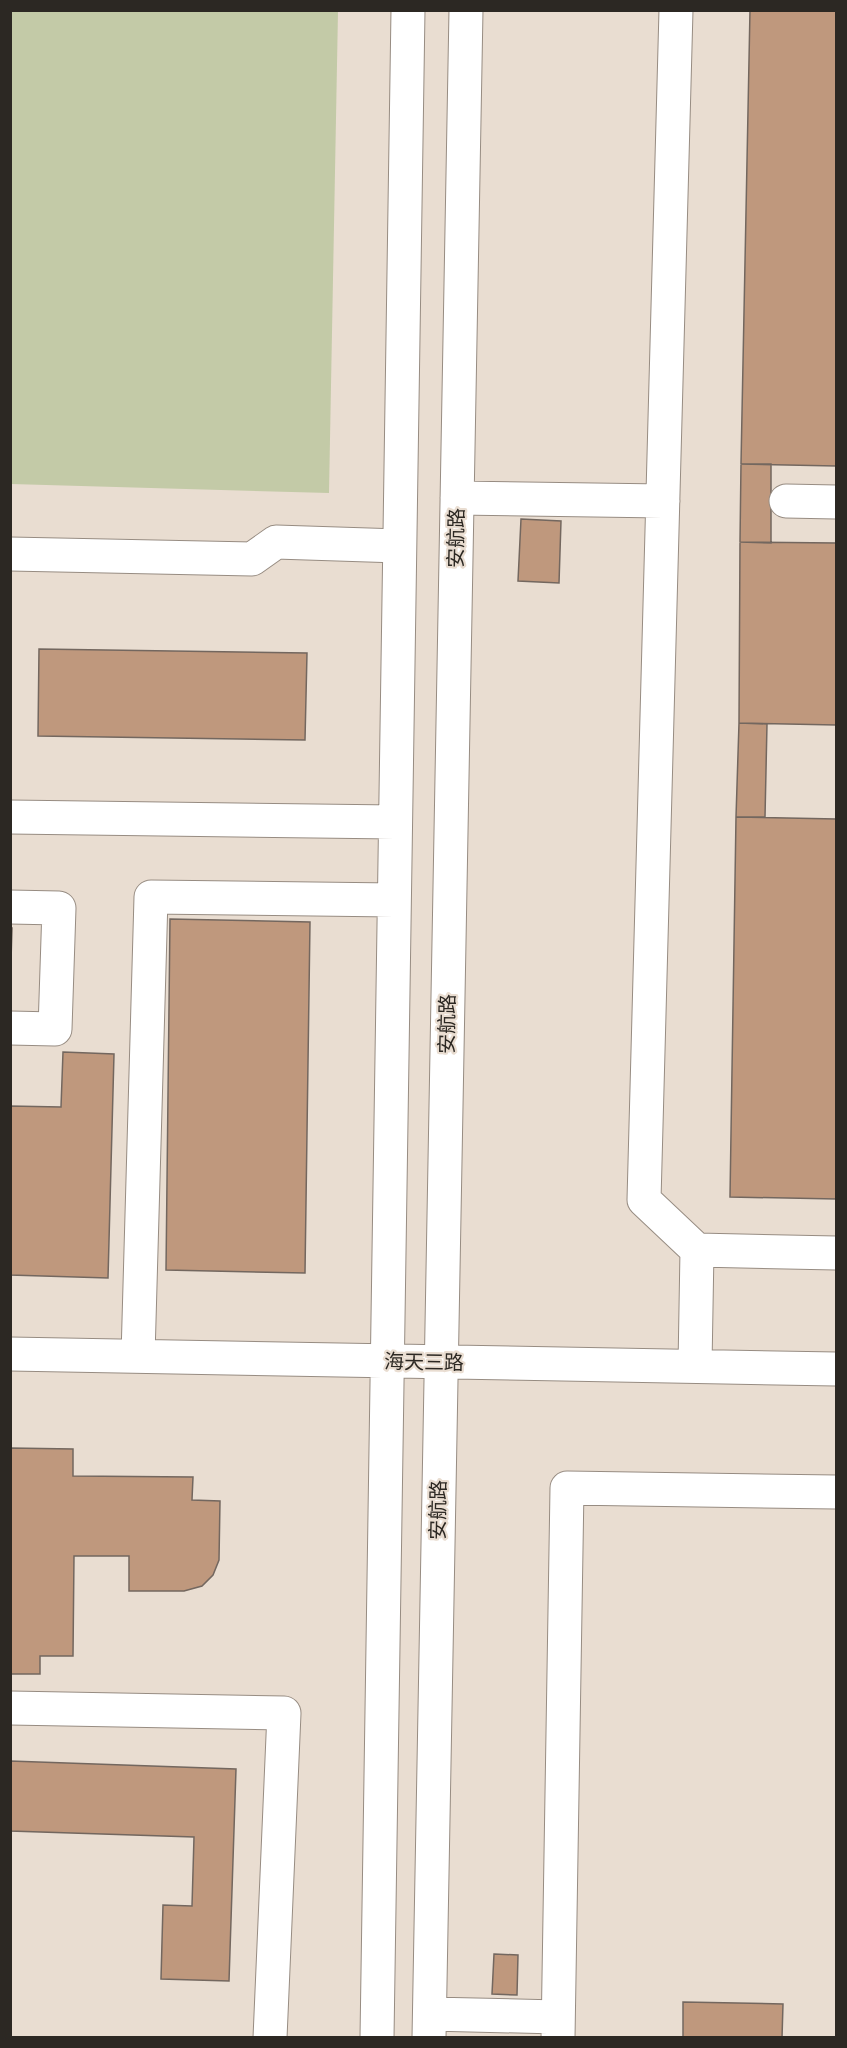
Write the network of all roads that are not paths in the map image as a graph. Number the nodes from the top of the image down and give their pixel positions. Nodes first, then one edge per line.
1 (408, 10) edge
2 (466, 10) edge
3 (676, 10) edge
4 (457, 498) junction
5 (663, 501) junction
6 (786, 501) dead end
7 (837, 502) edge
8 (399, 546) junction
9 (10, 554) edge
10 (10, 817) edge
11 (395, 822) junction
12 (394, 900) junction
13 (10, 907) edge
14 (10, 1028) edge
15 (697, 1250) junction
16 (837, 1253) edge
17 (10, 1354) edge
18 (138, 1356) junction
19 (388, 1361) junction
20 (441, 1362) junction
21 (695, 1366) junction
22 (837, 1369) edge
23 (837, 1492) edge
24 (10, 1708) edge
25 (430, 2026) edge
26 (558, 2027) edge
27 (270, 2037) edge
28 (377, 2037) edge

1 - 8 street
2 - 4 street, 安航路
3 - 5 street
4 - 5 street
4 - 20 street, 安航路
5 - 15 street
6 - 7 street
8 - 9 street
8 - 11 street
10 - 11 street
11 - 12 street
12 - 18 street
12 - 19 street
13 - 14 street
15 - 16 street
15 - 21 street
17 - 18 street, 海天三路
18 - 19 street, 海天三路
19 - 20 street, 海天三路
19 - 28 street
20 - 21 street, 海天三路
20 - 25 street, 安航路
21 - 22 street, 海天三路
23 - 26 street
24 - 27 street
25 - 26 street

